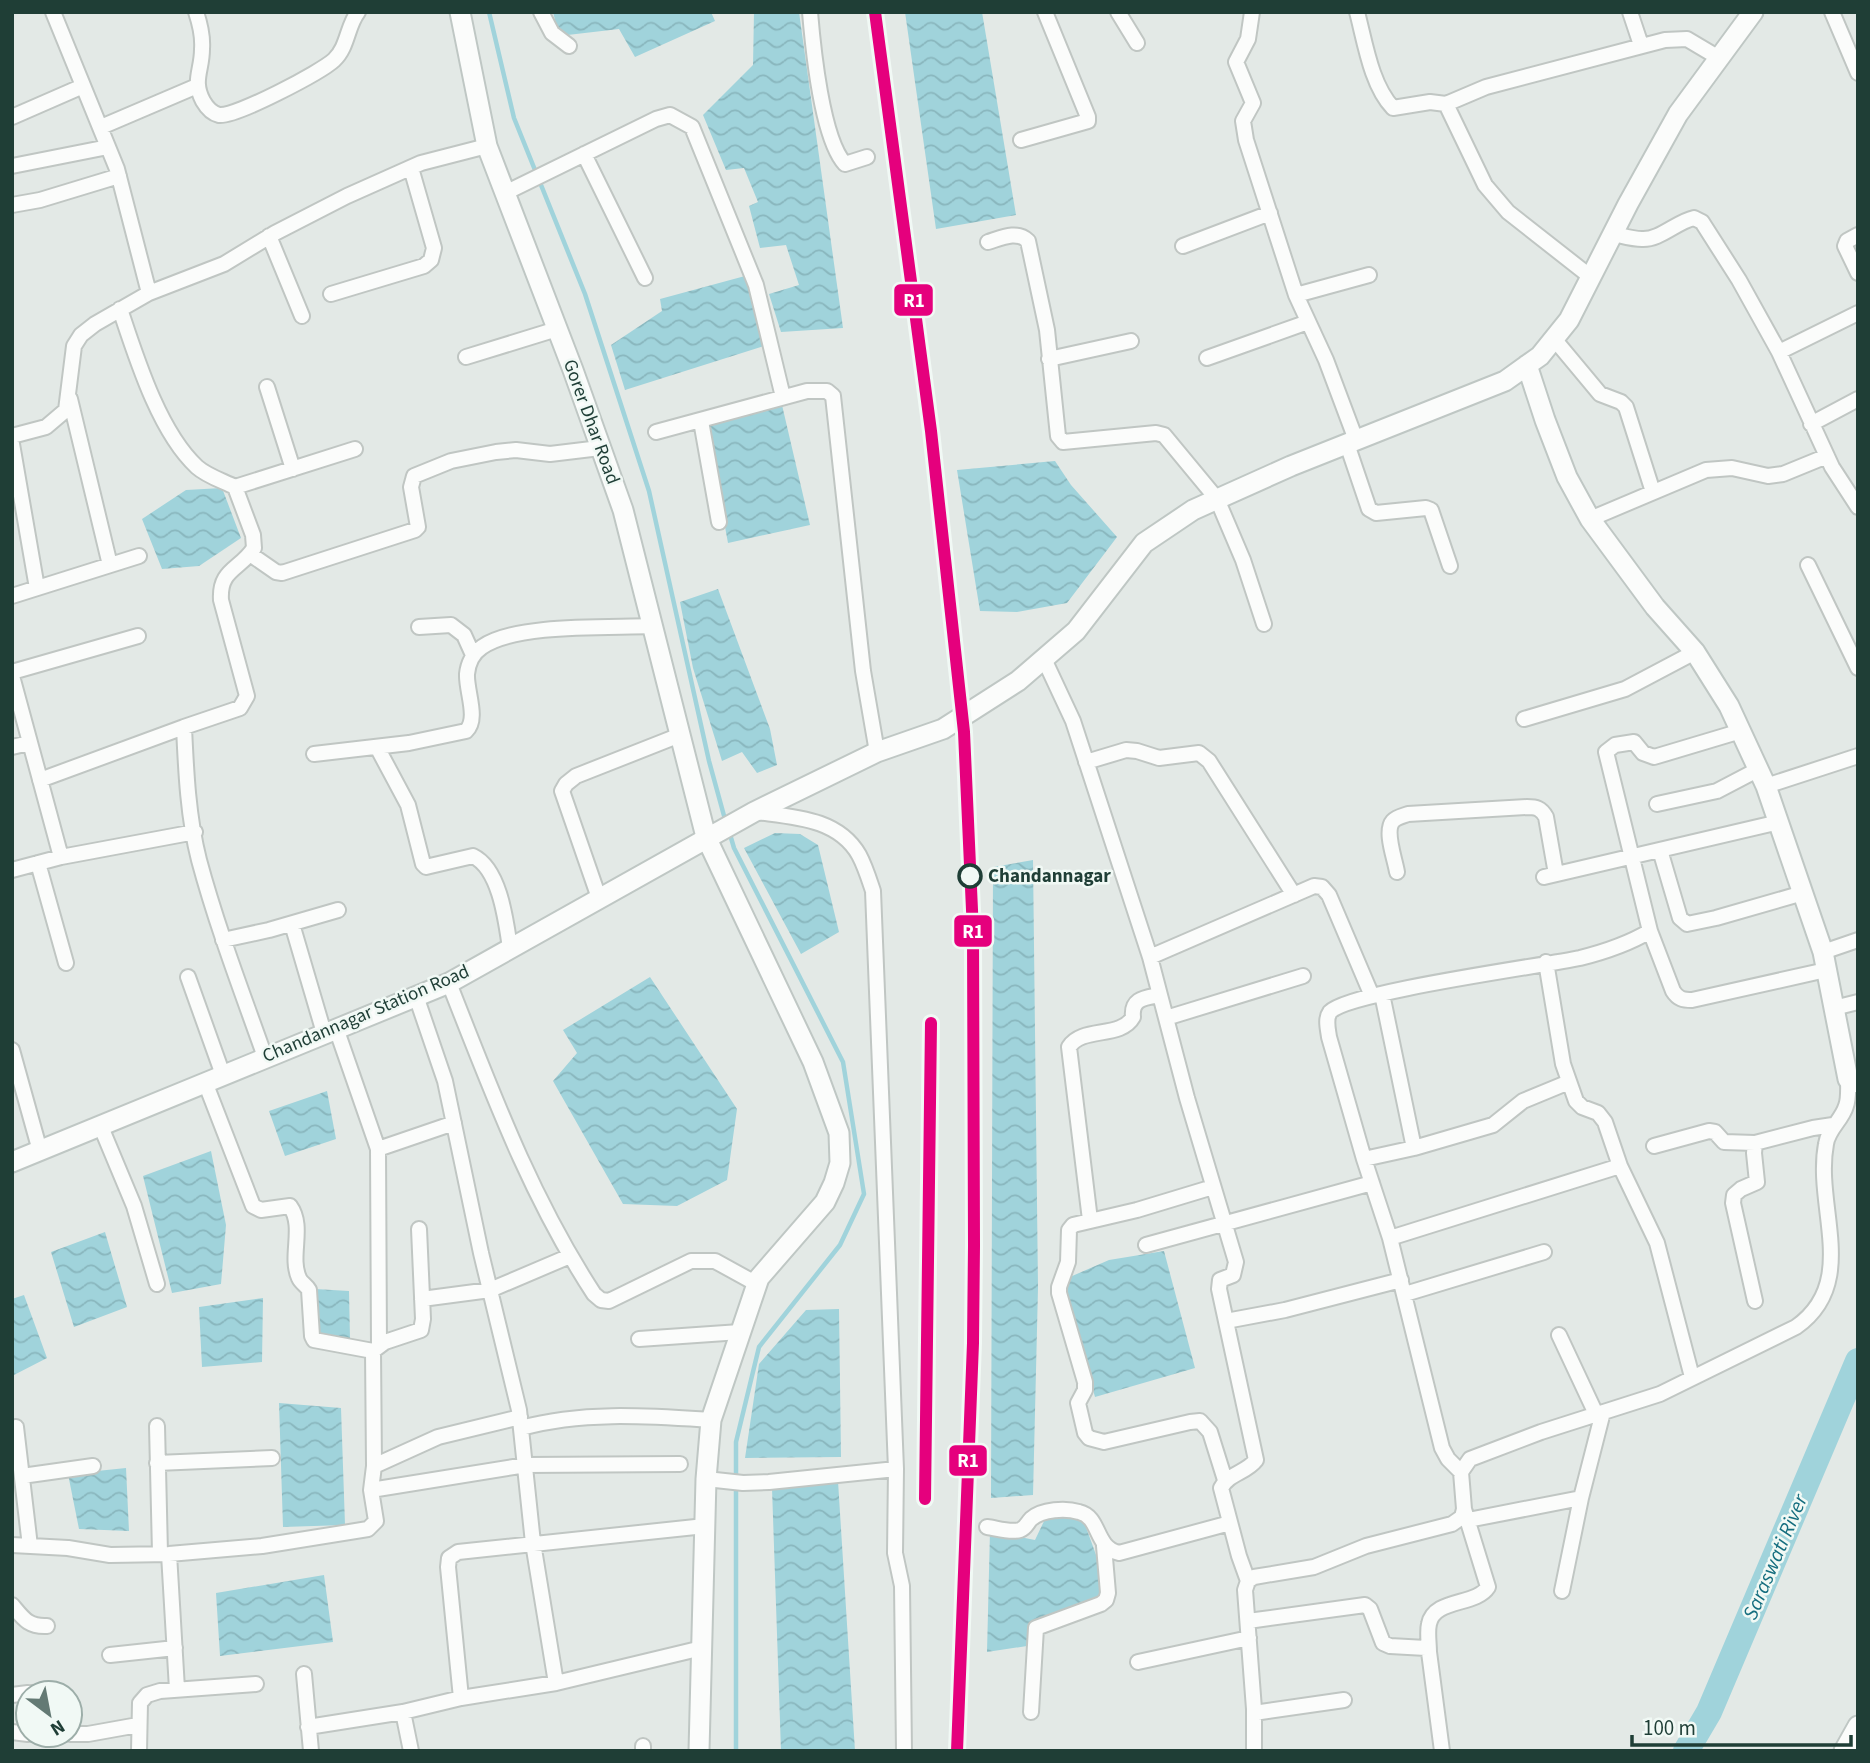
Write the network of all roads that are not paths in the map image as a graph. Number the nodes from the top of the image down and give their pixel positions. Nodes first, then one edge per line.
1 (53, 12) edge
2 (196, 12) edge
3 (358, 12) edge
4 (460, 12) edge
5 (541, 12) edge
6 (810, 12) edge
7 (1045, 12) edge
8 (1118, 12) edge
9 (1252, 12) edge
10 (1357, 12) edge
11 (1630, 12) edge
12 (1753, 12) edge
13 (1832, 12) edge
14 (1137, 43) dead end
15 (1641, 45) junction
16 (569, 46) dead end
17 (1719, 58) junction
18 (1858, 73) edge
19 (83, 86) junction
20 (197, 86) junction
21 (1446, 104) junction
22 (12, 117) edge
23 (101, 127) junction
24 (1021, 140) dead end
25 (108, 146) junction
26 (487, 146) junction
27 (584, 154) junction
28 (867, 157) dead end
29 (12, 166) edge
30 (411, 168) junction
31 (118, 176) junction
32 (505, 193) junction
33 (12, 205) edge
34 (1270, 213) junction
35 (1614, 234) junction
36 (269, 236) junction
37 (1858, 236) edge
38 (988, 242) dead end
39 (1183, 246) dead end
40 (1858, 273) edge
41 (1369, 275) dead end
42 (645, 278) dead end
43 (1592, 278) junction
44 (149, 293) junction
45 (331, 293) dead end
46 (1296, 295) junction
47 (120, 309) junction
48 (1858, 313) edge
49 (302, 316) dead end
50 (1308, 322) junction
51 (557, 328) junction
52 (1555, 340) junction
53 (1131, 341) dead end
54 (1779, 352) junction
55 (466, 358) dead end
56 (1207, 358) dead end
57 (1049, 359) junction
58 (1527, 365) junction
59 (267, 387) dead end
60 (69, 395) junction
61 (783, 397) junction
62 (1858, 399) edge
63 (701, 421) junction
64 (1811, 424) junction
65 (656, 432) dead end
66 (12, 436) edge
67 (1351, 442) junction
68 (12, 444) edge
69 (600, 447) junction
70 (355, 449) dead end
71 (1827, 456) junction
72 (293, 469) junction
73 (235, 487) junction
74 (1653, 492) junction
75 (1217, 499) junction
76 (1858, 507) edge
77 (1590, 519) junction
78 (719, 522) dead end
79 (250, 554) junction
80 (139, 556) dead end
81 (110, 565) junction
82 (1808, 565) dead end
83 (1450, 566) dead end
84 (37, 588) junction
85 (12, 596) edge
86 (1264, 624) dead end
87 (419, 626) dead end
88 (652, 626) junction
89 (138, 636) dead end
90 (1695, 652) junction
91 (473, 656) junction
92 (1044, 659) junction
93 (1858, 668) edge
94 (12, 674) edge
95 (1524, 719) dead end
96 (184, 727) junction
97 (1741, 731) junction
98 (680, 735) junction
99 (29, 743) junction
100 (12, 747) edge
101 (377, 747) junction
102 (877, 752) junction
103 (314, 754) dead end
104 (1858, 755) edge
105 (1086, 762) junction
106 (1763, 778) junction
107 (40, 780) junction
108 (1657, 804) dead end
109 (754, 811) junction
110 (1779, 822) junction
111 (719, 830) junction
112 (195, 832) junction
113 (1660, 850) junction
114 (61, 857) junction
115 (1633, 857) junction
116 (38, 863) junction
117 (12, 870) edge
118 (1397, 872) dead end
119 (1803, 893) junction
120 (1294, 895) junction
121 (599, 898) junction
122 (338, 910) dead end
123 (292, 923) junction
124 (1650, 931) junction
125 (223, 940) junction
126 (1858, 940) edge
127 (510, 948) junction
128 (1150, 957) junction
129 (1825, 961) junction
130 (1546, 962) junction
131 (66, 963) dead end
132 (1303, 976) dead end
133 (188, 977) dead end
134 (449, 983) junction
135 (1160, 995) junction
136 (1377, 995) junction
137 (416, 996) junction
138 (1858, 1002) edge
139 (1834, 1008) junction
140 (1166, 1018) junction
141 (330, 1031) junction
142 (12, 1050) edge
143 (265, 1057) junction
144 (214, 1079) junction
145 (1853, 1081) edge
146 (1569, 1082) junction
147 (454, 1124) junction
148 (1833, 1125) junction
149 (101, 1127) junction
150 (1755, 1143) junction
151 (1654, 1146) dead end
152 (1414, 1148) junction
153 (378, 1149) junction
154 (40, 1151) junction
155 (1364, 1159) junction
156 (12, 1162) edge
157 (1620, 1166) junction
158 (1372, 1182) junction
159 (1213, 1187) junction
160 (1090, 1220) junction
161 (1224, 1223) junction
162 (419, 1229) dead end
163 (1390, 1238) junction
164 (1146, 1245) dead end
165 (1544, 1252) dead end
166 (569, 1256) junction
167 (157, 1284) dead end
168 (757, 1284) junction
169 (1403, 1287) junction
170 (490, 1290) junction
171 (422, 1299) junction
172 (1755, 1301) dead end
173 (1226, 1321) junction
174 (740, 1332) junction
175 (1559, 1335) dead end
176 (639, 1339) dead end
177 (376, 1349) junction
178 (1692, 1377) junction
179 (1600, 1413) junction
180 (711, 1420) junction
181 (520, 1422) junction
182 (157, 1426) dead end
183 (16, 1427) dead end
184 (272, 1458) dead end
185 (157, 1463) junction
186 (680, 1464) dead end
187 (526, 1465) junction
188 (93, 1466) dead end
189 (374, 1466) junction
190 (896, 1469) junction
191 (1461, 1472) junction
192 (22, 1476) junction
193 (706, 1479) junction
194 (1225, 1480) junction
195 (371, 1490) junction
196 (1580, 1498) junction
197 (1466, 1515) junction
198 (1230, 1523) junction
199 (705, 1526) junction
200 (987, 1527) dead end
201 (533, 1544) junction
202 (12, 1545) edge
203 (30, 1546) junction
204 (1104, 1546) junction
205 (164, 1554) junction
206 (1248, 1581) junction
207 (1562, 1591) dead end
208 (12, 1605) edge
209 (1248, 1621) junction
210 (47, 1626) dead end
211 (1249, 1638) junction
212 (175, 1648) junction
213 (702, 1648) junction
214 (1429, 1652) junction
215 (110, 1655) dead end
216 (1139, 1662) dead end
217 (304, 1674) dead end
218 (556, 1683) junction
219 (256, 1684) dead end
220 (177, 1689) junction
221 (461, 1698) junction
222 (1345, 1700) dead end
223 (403, 1712) junction
224 (1031, 1712) dead end
225 (1254, 1713) junction
226 (138, 1725) junction
227 (1858, 1726) edge
228 (308, 1727) junction
229 (84, 1734) edge
230 (139, 1751) edge
231 (311, 1751) edge
232 (411, 1751) edge
233 (699, 1751) edge
234 (904, 1751) edge
235 (1254, 1751) edge
236 (1441, 1751) edge
237 (1844, 1751) edge

1 - 19 street
2 - 20 street
3 - 20 street
4 - 26 street, Gorer Dhar Road
5 - 16 street
6 - 28 street
7 - 24 street
8 - 14 street
9 - 34 street
10 - 21 street
11 - 15 street
12 - 17 street, Chandannagar Station Road
13 - 18 street
15 - 17 street
15 - 21 street
17 - 35 street, Chandannagar Station Road
19 - 22 street
19 - 23 street
20 - 23 street
21 - 43 street
23 - 25 street
25 - 29 street
25 - 31 street
26 - 30 street
26 - 32 street, Gorer Dhar Road
27 - 32 street
27 - 42 street
27 - 61 street
30 - 36 street
30 - 45 street
31 - 33 street
31 - 44 street
32 - 51 street, Gorer Dhar Road
34 - 39 street
34 - 46 street
35 - 43 street, Chandannagar Station Road
35 - 54 street
36 - 44 street
36 - 49 street
37 - 40 street
38 - 57 street
41 - 46 street
43 - 52 street, Chandannagar Station Road
44 - 47 street
46 - 50 street
47 - 60 street
47 - 73 street
48 - 54 street
50 - 56 street
50 - 67 street
51 - 55 street
51 - 69 street, Gorer Dhar Road
52 - 58 street, Chandannagar Station Road
52 - 74 street
53 - 57 street
54 - 64 street
57 - 75 street
58 - 67 street, Chandannagar Station Road
58 - 77 street
59 - 72 street
60 - 66 street
60 - 81 street
61 - 63 street
61 - 102 street
62 - 64 street
63 - 65 street
63 - 78 street
64 - 71 street
67 - 75 street, Chandannagar Station Road
67 - 83 street
68 - 84 street
69 - 79 street
69 - 88 street, Gorer Dhar Road
70 - 72 street
71 - 74 street
71 - 76 street
72 - 73 street
73 - 79 street
74 - 77 street
75 - 86 street
75 - 92 street, Chandannagar Station Road
77 - 90 street
79 - 96 street
80 - 81 street
81 - 84 street
82 - 93 street
84 - 85 street
87 - 91 street
88 - 91 street
88 - 98 street, Gorer Dhar Road
89 - 94 street
90 - 95 street
90 - 97 street
91 - 101 street
92 - 102 street, Chandannagar Station Road
92 - 105 street
94 - 99 street
96 - 107 street
96 - 112 street
97 - 106 street
97 - 115 street
98 - 111 street, Gorer Dhar Road
98 - 121 street
99 - 100 street
99 - 107 street
101 - 103 street
101 - 127 street
102 - 109 street, Chandannagar Station Road
104 - 106 street
105 - 120 street
105 - 128 street
106 - 108 street
106 - 110 street
107 - 114 street
109 - 111 street, Chandannagar Station Road
109 - 190 street
110 - 113 street
110 - 119 street
111 - 121 street, Chandannagar Station Road
111 - 168 street, Gorer Dhar Road
112 - 114 street
112 - 125 street
113 - 115 street
113 - 119 street
114 - 116 street
115 - 118 street
115 - 124 street
116 - 117 street
116 - 131 street
119 - 129 street
120 - 128 street
120 - 136 street
121 - 127 street, Chandannagar Station Road
122 - 123 street
123 - 125 street
123 - 141 street
124 - 129 street
124 - 130 street
125 - 143 street
126 - 129 street
127 - 134 street, Chandannagar Station Road
128 - 135 street
129 - 139 street
130 - 136 street
130 - 146 street
132 - 140 street
133 - 144 street
134 - 137 street, Chandannagar Station Road
134 - 166 street
135 - 140 street
135 - 160 street
136 - 152 street
136 - 155 street
137 - 141 street, Chandannagar Station Road
137 - 147 street
138 - 139 street
139 - 145 street
140 - 159 street
141 - 143 street, Chandannagar Station Road
141 - 153 street
142 - 154 street
143 - 144 street, Chandannagar Station Road
144 - 149 street, Chandannagar Station Road
144 - 177 street
145 - 148 street
146 - 152 street
146 - 157 street
147 - 153 street
147 - 170 street
148 - 150 street
148 - 178 street
149 - 154 street, Chandannagar Station Road
149 - 167 street
150 - 151 street
150 - 172 street
152 - 155 street
153 - 177 street
154 - 156 street, Chandannagar Station Road
155 - 158 street
157 - 163 street
157 - 178 street
158 - 161 street
158 - 163 street
159 - 160 street
159 - 161 street
160 - 194 street
161 - 164 street
161 - 173 street
162 - 171 street
163 - 169 street
165 - 169 street
166 - 168 street
166 - 170 street
168 - 174 street, Gorer Dhar Road
169 - 173 street
169 - 191 street
170 - 171 street
170 - 181 street
171 - 177 street
173 - 194 street
174 - 176 street
174 - 180 street, Gorer Dhar Road
175 - 179 street
177 - 189 street
178 - 179 street
179 - 191 street
179 - 196 street
180 - 181 street
180 - 193 street, Gorer Dhar Road
181 - 187 street
181 - 189 street
182 - 185 street
183 - 192 street
184 - 185 street
185 - 205 street
186 - 187 street
187 - 195 street
187 - 201 street
188 - 192 street
189 - 195 street
190 - 193 street
190 - 234 street
191 - 197 street
192 - 203 street
193 - 199 street, Gorer Dhar Road
194 - 198 street
195 - 205 street
196 - 197 street
196 - 207 street
197 - 206 street
197 - 214 street
198 - 204 street
198 - 206 street
199 - 201 street
199 - 213 street, Gorer Dhar Road
200 - 204 street
201 - 218 street
201 - 221 street
202 - 203 street
203 - 205 street
204 - 224 street
205 - 212 street
206 - 209 street
208 - 210 street
209 - 211 street
209 - 214 street
211 - 216 street
211 - 225 street
212 - 215 street
212 - 220 street
213 - 218 street
213 - 233 street, Gorer Dhar Road
214 - 236 street
217 - 228 street
218 - 221 street
219 - 220 street
220 - 226 street
221 - 223 street
222 - 225 street
223 - 228 street
223 - 232 street
225 - 235 street
226 - 229 street
226 - 230 street
227 - 237 street
228 - 231 street

